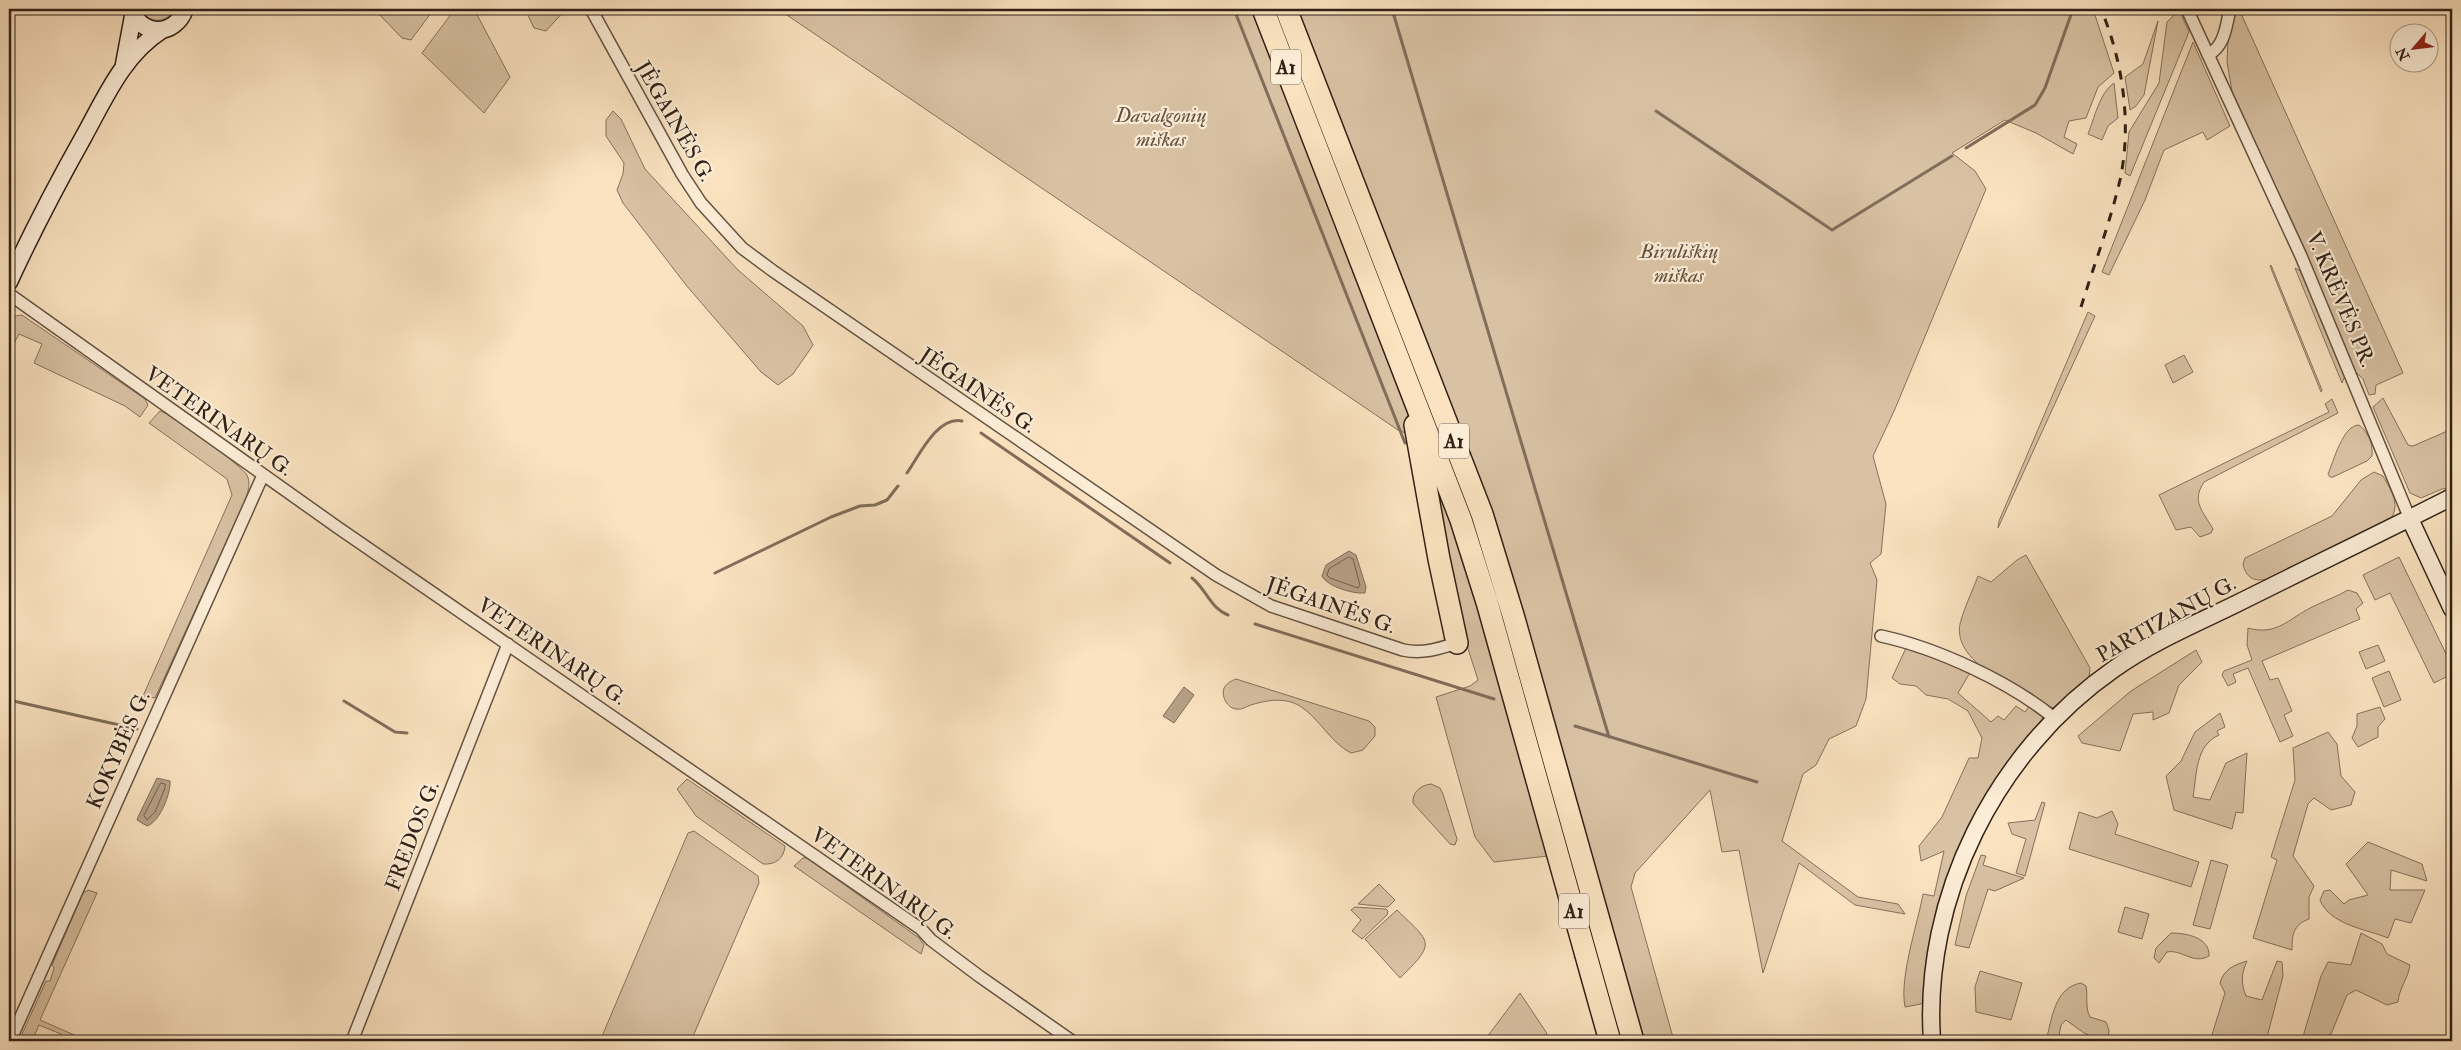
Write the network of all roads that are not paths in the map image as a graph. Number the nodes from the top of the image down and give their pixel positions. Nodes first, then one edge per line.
1 (185, 9) edge
2 (591, 9) edge
3 (1263, 9) edge
4 (1286, 9) edge
5 (2186, 9) edge
6 (2230, 9) edge
7 (132, 12) edge
8 (162, 30) junction
9 (2208, 55) junction
10 (123, 66) junction
11 (9, 282) edge
12 (9, 294) edge
13 (1406, 375) junction
14 (263, 475) junction
15 (2452, 497) edge
16 (2410, 518) junction
17 (2452, 609) edge
18 (1881, 636) dead end
19 (1457, 643) joint
20 (508, 644) junction
21 (2054, 718) junction
22 (1564, 876) junction
23 (10, 1041) edge
24 (352, 1041) edge
25 (1072, 1041) edge
26 (1595, 1041) edge
27 (1610, 1041) edge
28 (1633, 1041) edge
29 (1932, 1041) edge

1 - 8 street
2 - 19 street, JĖGAINĖS G.
3 - 13 highway, A1
4 - 28 highway, A1
5 - 9 street, V. KRĖVĖS PR.
6 - 9 street
7 - 8 street
7 - 10 street
8 - 10 street
9 - 16 street, V. KRĖVĖS PR.
10 - 11 street
12 - 14 street, VETERINARŲ G.
13 - 19 highway
13 - 22 highway, A1
14 - 20 street, VETERINARŲ G.
14 - 23 street, KOKYBĖS G.
15 - 16 street, PARTIZANŲ G.
16 - 17 street, V. KRĖVĖS PR.
16 - 21 street, PARTIZANŲ G.
18 - 21 street
20 - 24 street, FREDOS G.
20 - 25 street, VETERINARŲ G.
21 - 29 street, PARTIZANŲ G.
22 - 26 highway
22 - 27 highway, A1

